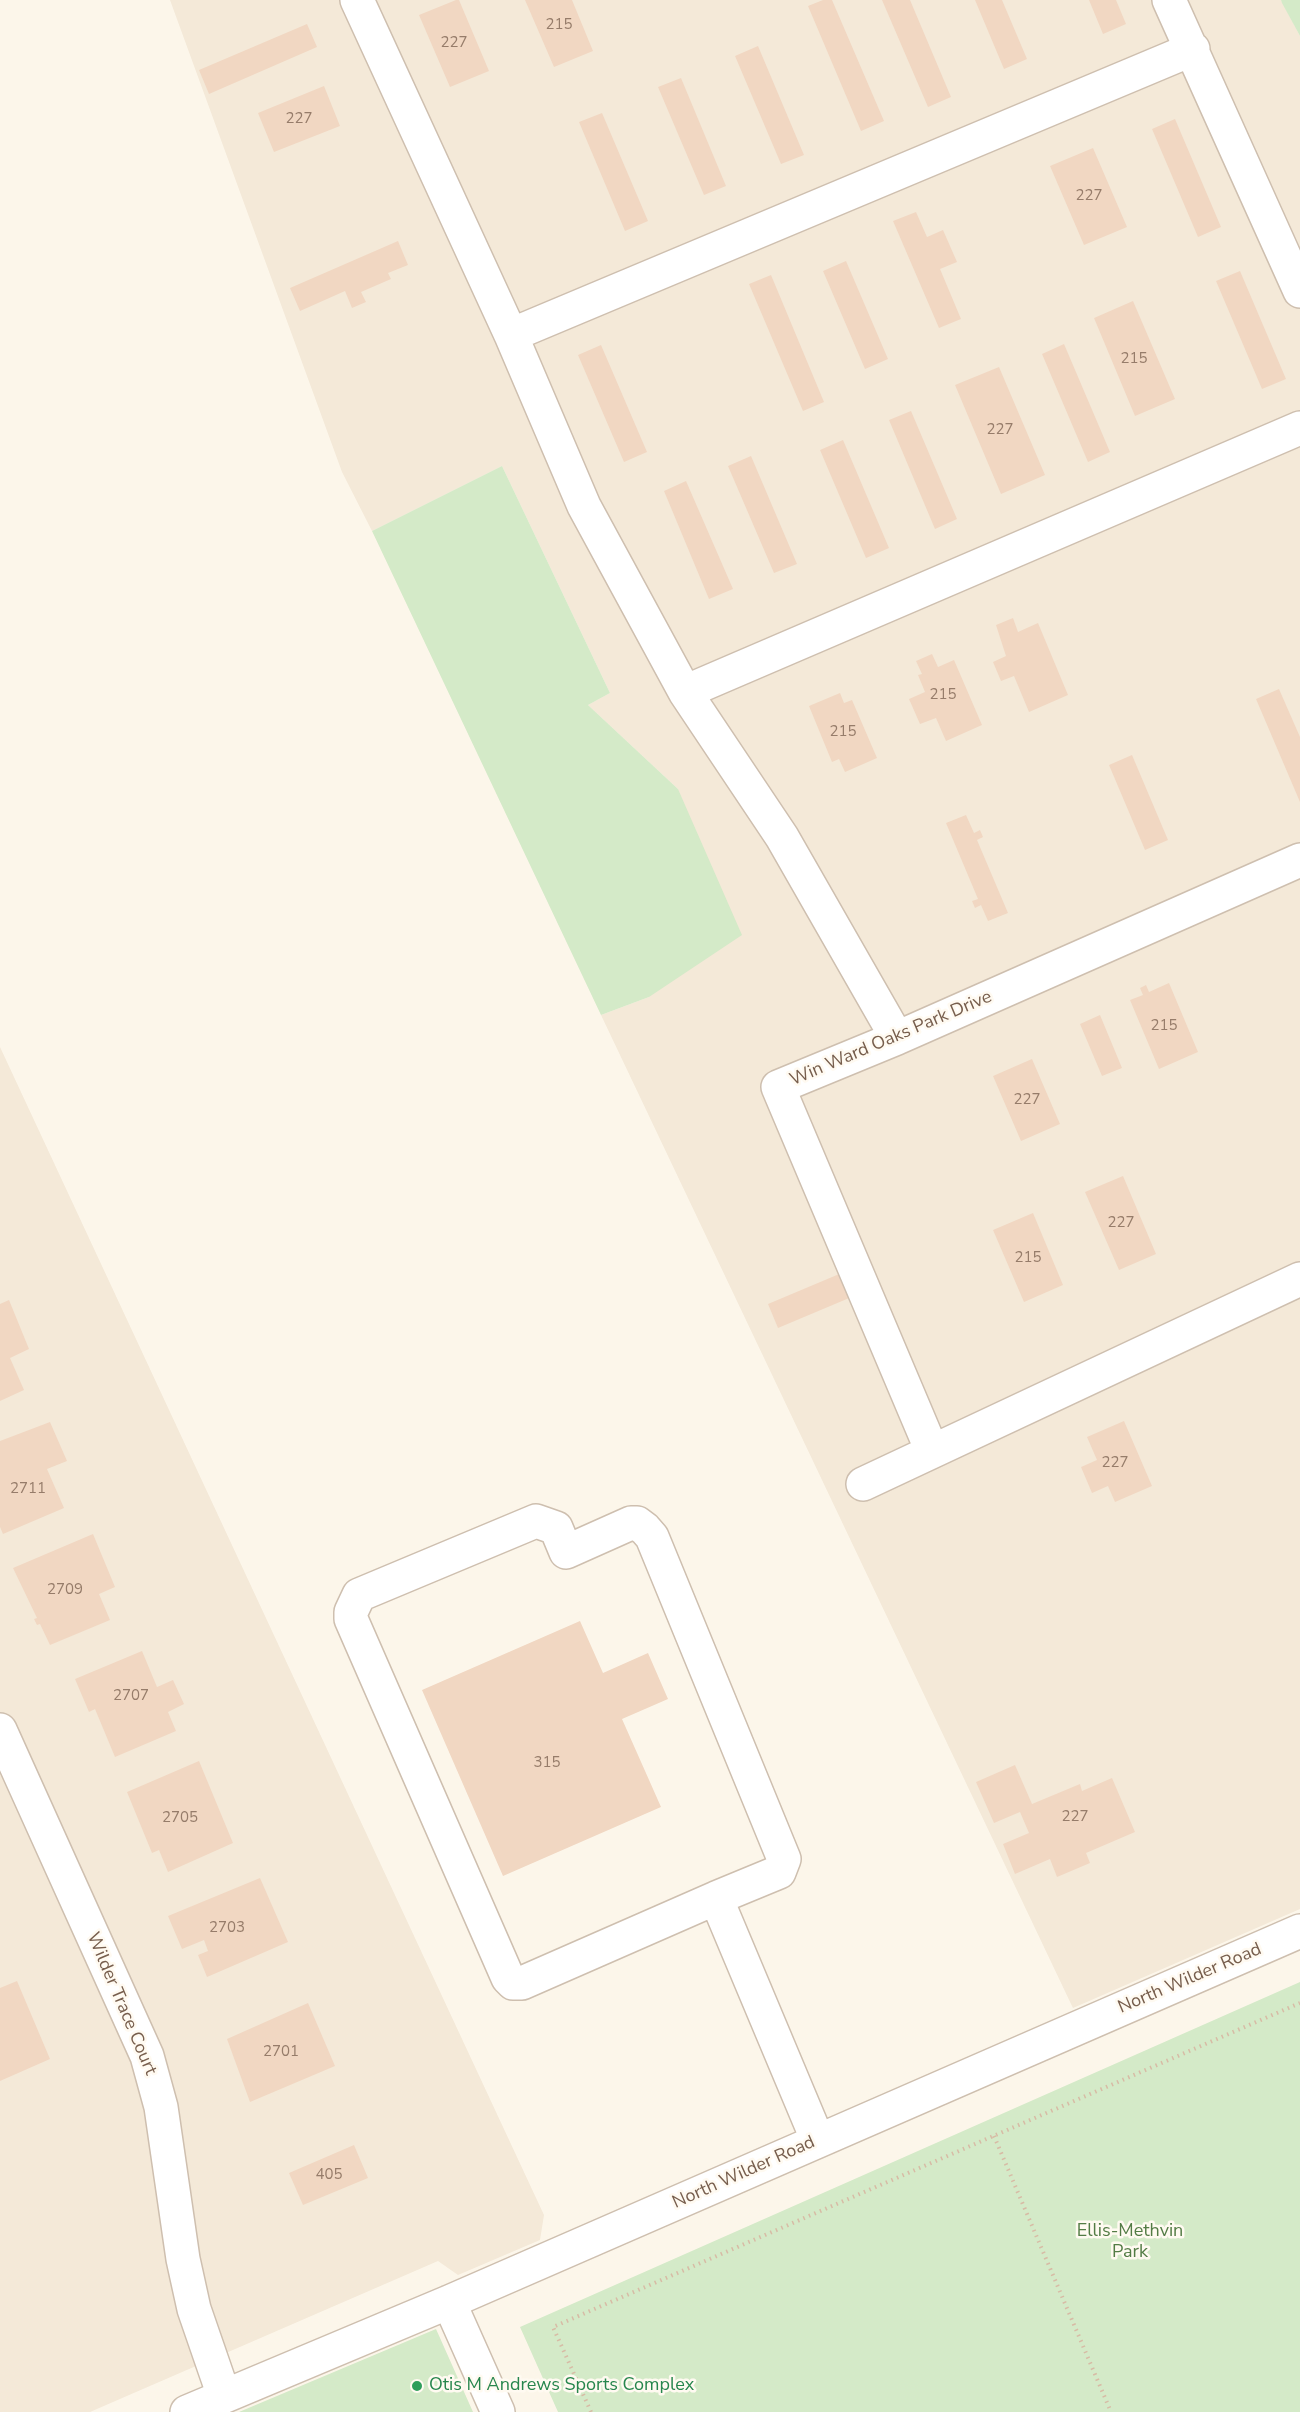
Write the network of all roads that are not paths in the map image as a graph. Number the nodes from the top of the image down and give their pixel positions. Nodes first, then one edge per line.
1 (357, 0) edge
2 (1169, 0) edge
3 (1193, 50) junction
4 (1300, 291) edge
5 (511, 335) junction
6 (1300, 428) edge
7 (685, 692) junction
8 (1300, 860) edge
9 (897, 1038) junction
10 (1300, 1279) edge
11 (932, 1450) junction
12 (863, 1484) dead end
13 (0, 1730) edge
14 (716, 1898) junction
15 (1300, 1931) edge
16 (818, 2141) junction
17 (449, 2302) junction
18 (224, 2396) junction
19 (187, 2412) edge
20 (498, 2412) edge

1 - 5 street
2 - 3 street
3 - 4 street
3 - 5 street
5 - 7 street
6 - 7 street
7 - 9 street
8 - 9 street, Win Ward Oaks Park Drive
9 - 11 street, Win Ward Oaks Park Drive
10 - 11 street
11 - 12 street
13 - 18 street, Wilder Trace Court
14 - 14 street
14 - 16 street
15 - 16 street, North Wilder Road
16 - 17 street, North Wilder Road
17 - 18 street, North Wilder Road
17 - 20 street
18 - 19 street, North Wilder Road

